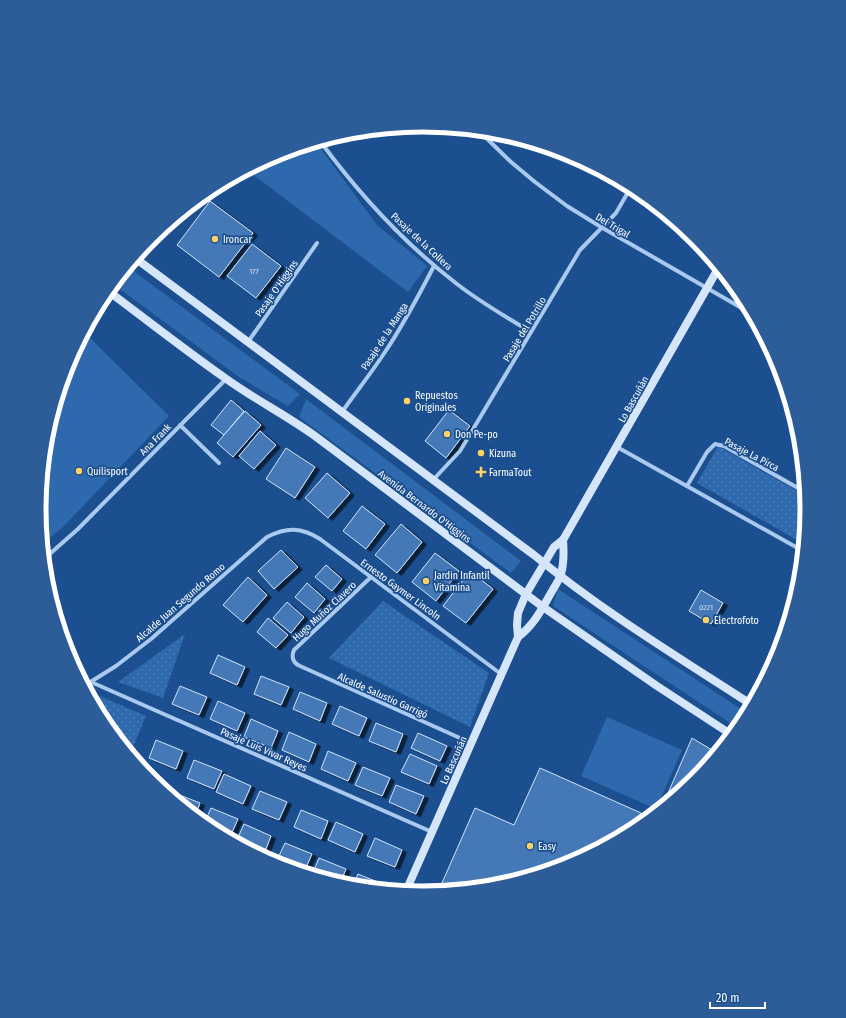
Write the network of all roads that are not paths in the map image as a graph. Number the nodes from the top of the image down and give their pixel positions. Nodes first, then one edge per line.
1 (486, 137) edge
2 (323, 146) edge
3 (627, 193) edge
4 (601, 228) junction
5 (318, 243) dead end
6 (139, 261) edge
7 (434, 266) junction
8 (716, 272) edge
9 (707, 288) junction
10 (113, 295) edge
11 (741, 308) edge
12 (531, 332) junction
13 (248, 342) junction
14 (226, 379) junction
15 (342, 412) junction
16 (180, 425) junction
17 (617, 447) junction
18 (218, 463) dead end
19 (433, 480) junction
20 (687, 486) junction
21 (799, 489) edge
22 (286, 530) joint
23 (563, 540) junction
24 (798, 548) edge
25 (49, 555) edge
26 (544, 563) junction
27 (560, 576) junction
28 (371, 577) junction
29 (526, 594) junction
30 (543, 607) junction
31 (518, 637) junction
32 (292, 658) joint
33 (501, 674) junction
34 (90, 682) joint
35 (747, 702) edge
36 (727, 732) edge
37 (471, 742) junction
38 (432, 832) junction
39 (408, 885) edge

1 - 4 street, Del Trigal
2 - 7 street, Pasaje de la Collera
3 - 4 street, Pasaje del Potrillo
4 - 9 street, Del Trigal
4 - 12 street, Pasaje del Potrillo
5 - 13 street, Pasaje O'Higgins
6 - 13 main road
7 - 12 street, Pasaje de la Collera
7 - 15 street, Pasaje de la Manga
8 - 9 main road, Lo Bascuñán
9 - 11 street, Del Trigal
9 - 17 main road, Lo Bascuñán
10 - 14 main road, Avenida Bernardo O'Higgins
12 - 19 street, Pasaje del Potrillo
13 - 15 main road
14 - 16 street, Ana Frank
14 - 29 main road, Avenida Bernardo O'Higgins
15 - 19 main road
16 - 18 street
16 - 25 street, Ana Frank
17 - 20 street
17 - 23 main road, Lo Bascuñán
19 - 26 main road
20 - 21 street, Pasaje La Pirca
20 - 24 street
22 - 28 street, Ernesto Gaymer Lincoln
22 - 34 street, Alcalde Juan Segundo Romo
23 - 26 main road, Lo Bascuñán
23 - 27 main road, Lo Bascuñán
26 - 27 main road
26 - 29 main road, Lo Bascuñán
27 - 30 main road, Lo Bascuñán
27 - 35 main road
28 - 32 street, Hugo Muñoz Clavero
28 - 33 street, Ernesto Gaymer Lincoln
29 - 30 main road, Avenida Bernardo O'Higgins
29 - 31 main road, Lo Bascuñán
30 - 31 main road, Lo Bascuñán
30 - 36 main road, Avenida Bernardo O'Higgins
31 - 33 main road, Lo Bascuñán
32 - 37 street, Alcalde Salustio Garrigó
33 - 37 main road, Lo Bascuñán
34 - 38 street, Pasaje Luis Vivar Reyes
37 - 38 main road, Lo Bascuñán
38 - 39 main road, Lo Bascuñán

